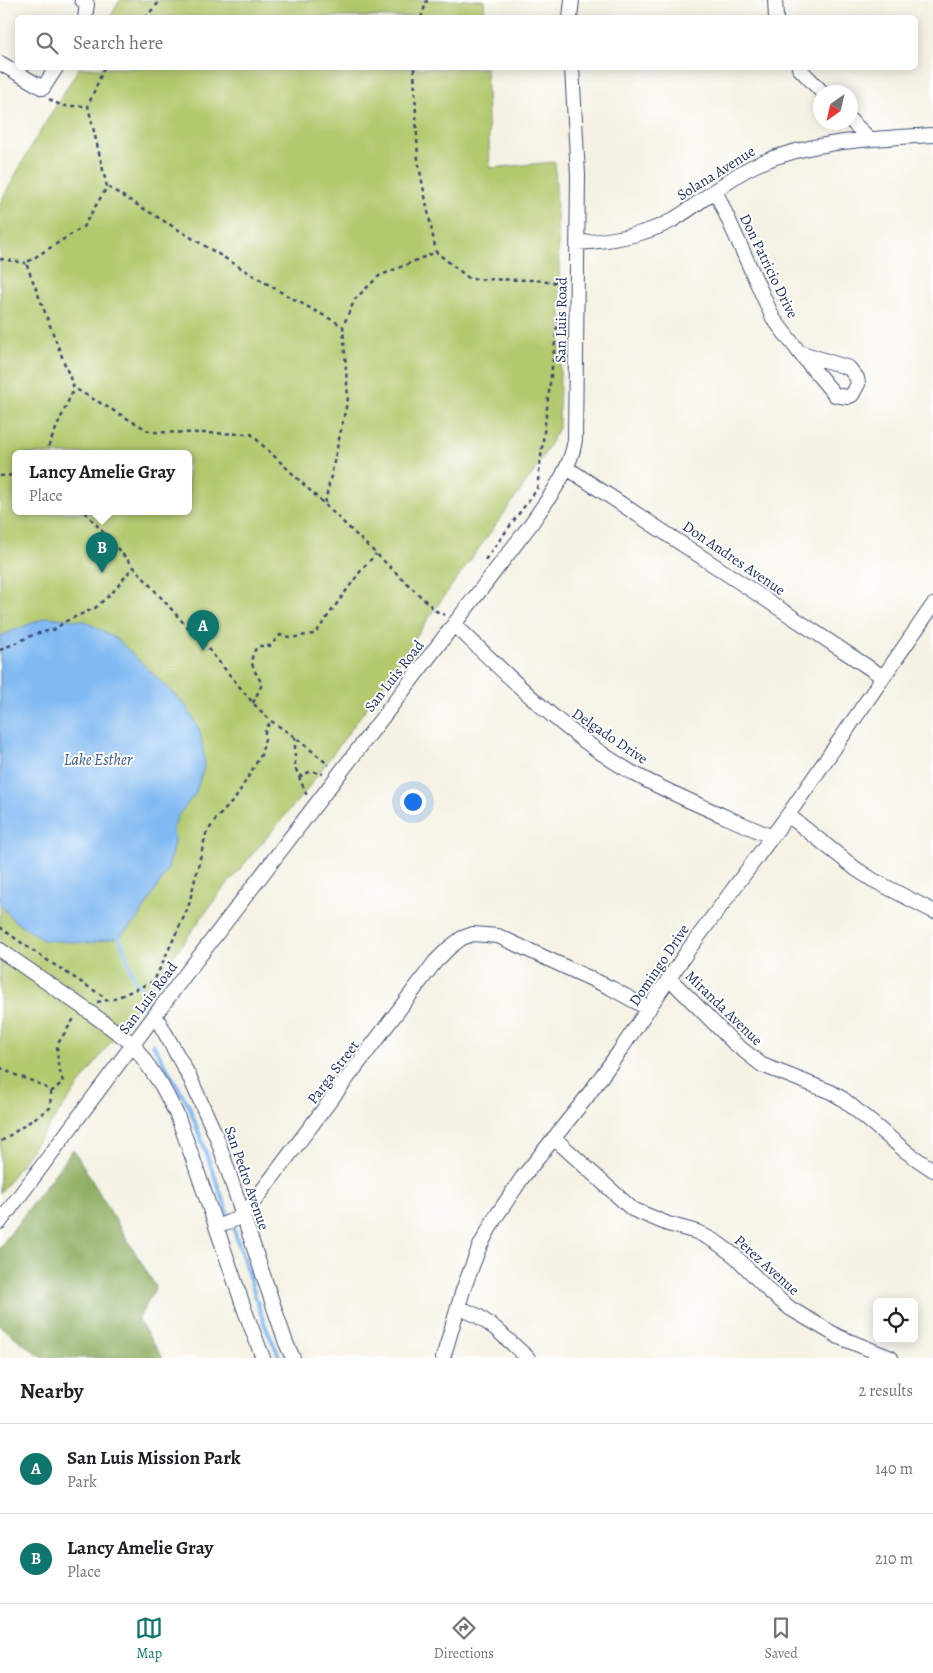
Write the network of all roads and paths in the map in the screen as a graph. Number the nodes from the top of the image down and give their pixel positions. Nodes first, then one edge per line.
1 (82, 0) edge
2 (161, 0) edge
3 (426, 0) edge
4 (572, 0) edge
5 (775, 0) edge
6 (85, 15) edge
7 (148, 15) edge
8 (422, 15) edge
9 (570, 15) edge
10 (776, 15) edge
11 (0, 63) edge
12 (55, 70) edge
13 (103, 70) edge
14 (414, 70) edge
15 (572, 70) edge
16 (801, 70) edge
17 (815, 85) edge
18 (43, 88) junction
19 (88, 106) junction
20 (858, 128) edge
21 (933, 135) edge
22 (870, 139) junction
23 (107, 187) junction
24 (715, 190) junction
25 (578, 243) junction
26 (436, 252) junction
27 (0, 259) edge
28 (26, 263) junction
29 (344, 326) junction
30 (799, 352) dead end
31 (74, 388) junction
32 (47, 450) edge
33 (567, 468) junction
34 (324, 504) junction
35 (88, 515) edge
36 (376, 554) junction
37 (133, 567) junction
38 (480, 567) dead end
39 (933, 605) edge
40 (448, 611) dead end
41 (454, 624) junction
42 (0, 650) edge
43 (883, 677) junction
44 (253, 703) junction
45 (271, 721) junction
46 (295, 738) junction
47 (340, 774) junction
48 (325, 775) dead end
49 (299, 777) junction
50 (313, 790) dead end
51 (788, 816) junction
52 (772, 836) junction
53 (933, 911) edge
54 (0, 927) edge
55 (0, 950) edge
56 (670, 978) junction
57 (107, 999) junction
58 (83, 1007) junction
59 (648, 1009) junction
60 (155, 1015) junction
61 (133, 1044) junction
62 (0, 1067) edge
63 (51, 1092) junction
64 (554, 1138) junction
65 (0, 1142) edge
66 (933, 1170) edge
67 (243, 1216) junction
68 (0, 1222) edge
69 (217, 1227) junction
70 (458, 1307) junction
71 (263, 1358) edge
72 (293, 1358) edge
73 (443, 1358) edge
74 (528, 1358) edge
75 (891, 1358) edge

1 - 6 street
2 - 7 path
3 - 8 path
4 - 9 street
5 - 10 street
11 - 18 street
12 - 18 street
13 - 19 path
14 - 26 path
15 - 25 street, San Luis Road
16 - 17 street
18 - 19 path
19 - 23 path
20 - 22 street
21 - 22 street, Solana Avenue
22 - 24 street, Solana Avenue
23 - 28 path
23 - 29 path
24 - 25 street, Solana Avenue
24 - 30 street, Don Patricio Drive
25 - 33 street, San Luis Road
26 - 29 path
26 - 38 path
27 - 28 path
28 - 31 path
29 - 34 path
31 - 32 path
31 - 34 path
33 - 41 street, San Luis Road
33 - 43 street, Don Andres Avenue
34 - 36 path
35 - 37 path
36 - 40 path
36 - 44 path
37 - 42 path
37 - 44 path
39 - 43 street, Domingo Drive
41 - 47 street, San Luis Road
41 - 52 street, Delgado Drive
43 - 51 street, Domingo Drive
44 - 45 path
45 - 46 path
45 - 57 path
46 - 47 path
46 - 49 path
47 - 60 street, San Luis Road
48 - 49 path
49 - 50 path
51 - 52 street, Domingo Drive
51 - 53 street
52 - 56 street, Domingo Drive
54 - 57 path
55 - 58 street
56 - 59 street, Domingo Drive
56 - 66 street, Miranda Avenue
57 - 58 path
58 - 61 street
58 - 63 path
59 - 64 street, Domingo Drive
59 - 67 street, Parga Street
60 - 61 street, San Luis Road
60 - 67 street, San Pedro Avenue
61 - 68 street, San Luis Road
61 - 69 street
62 - 63 path
63 - 65 path
64 - 70 street, Domingo Drive
64 - 75 street, Perez Avenue
67 - 69 street, Parga Street
67 - 72 street, San Pedro Avenue
69 - 71 street
70 - 73 street, Domingo Drive
70 - 74 street

